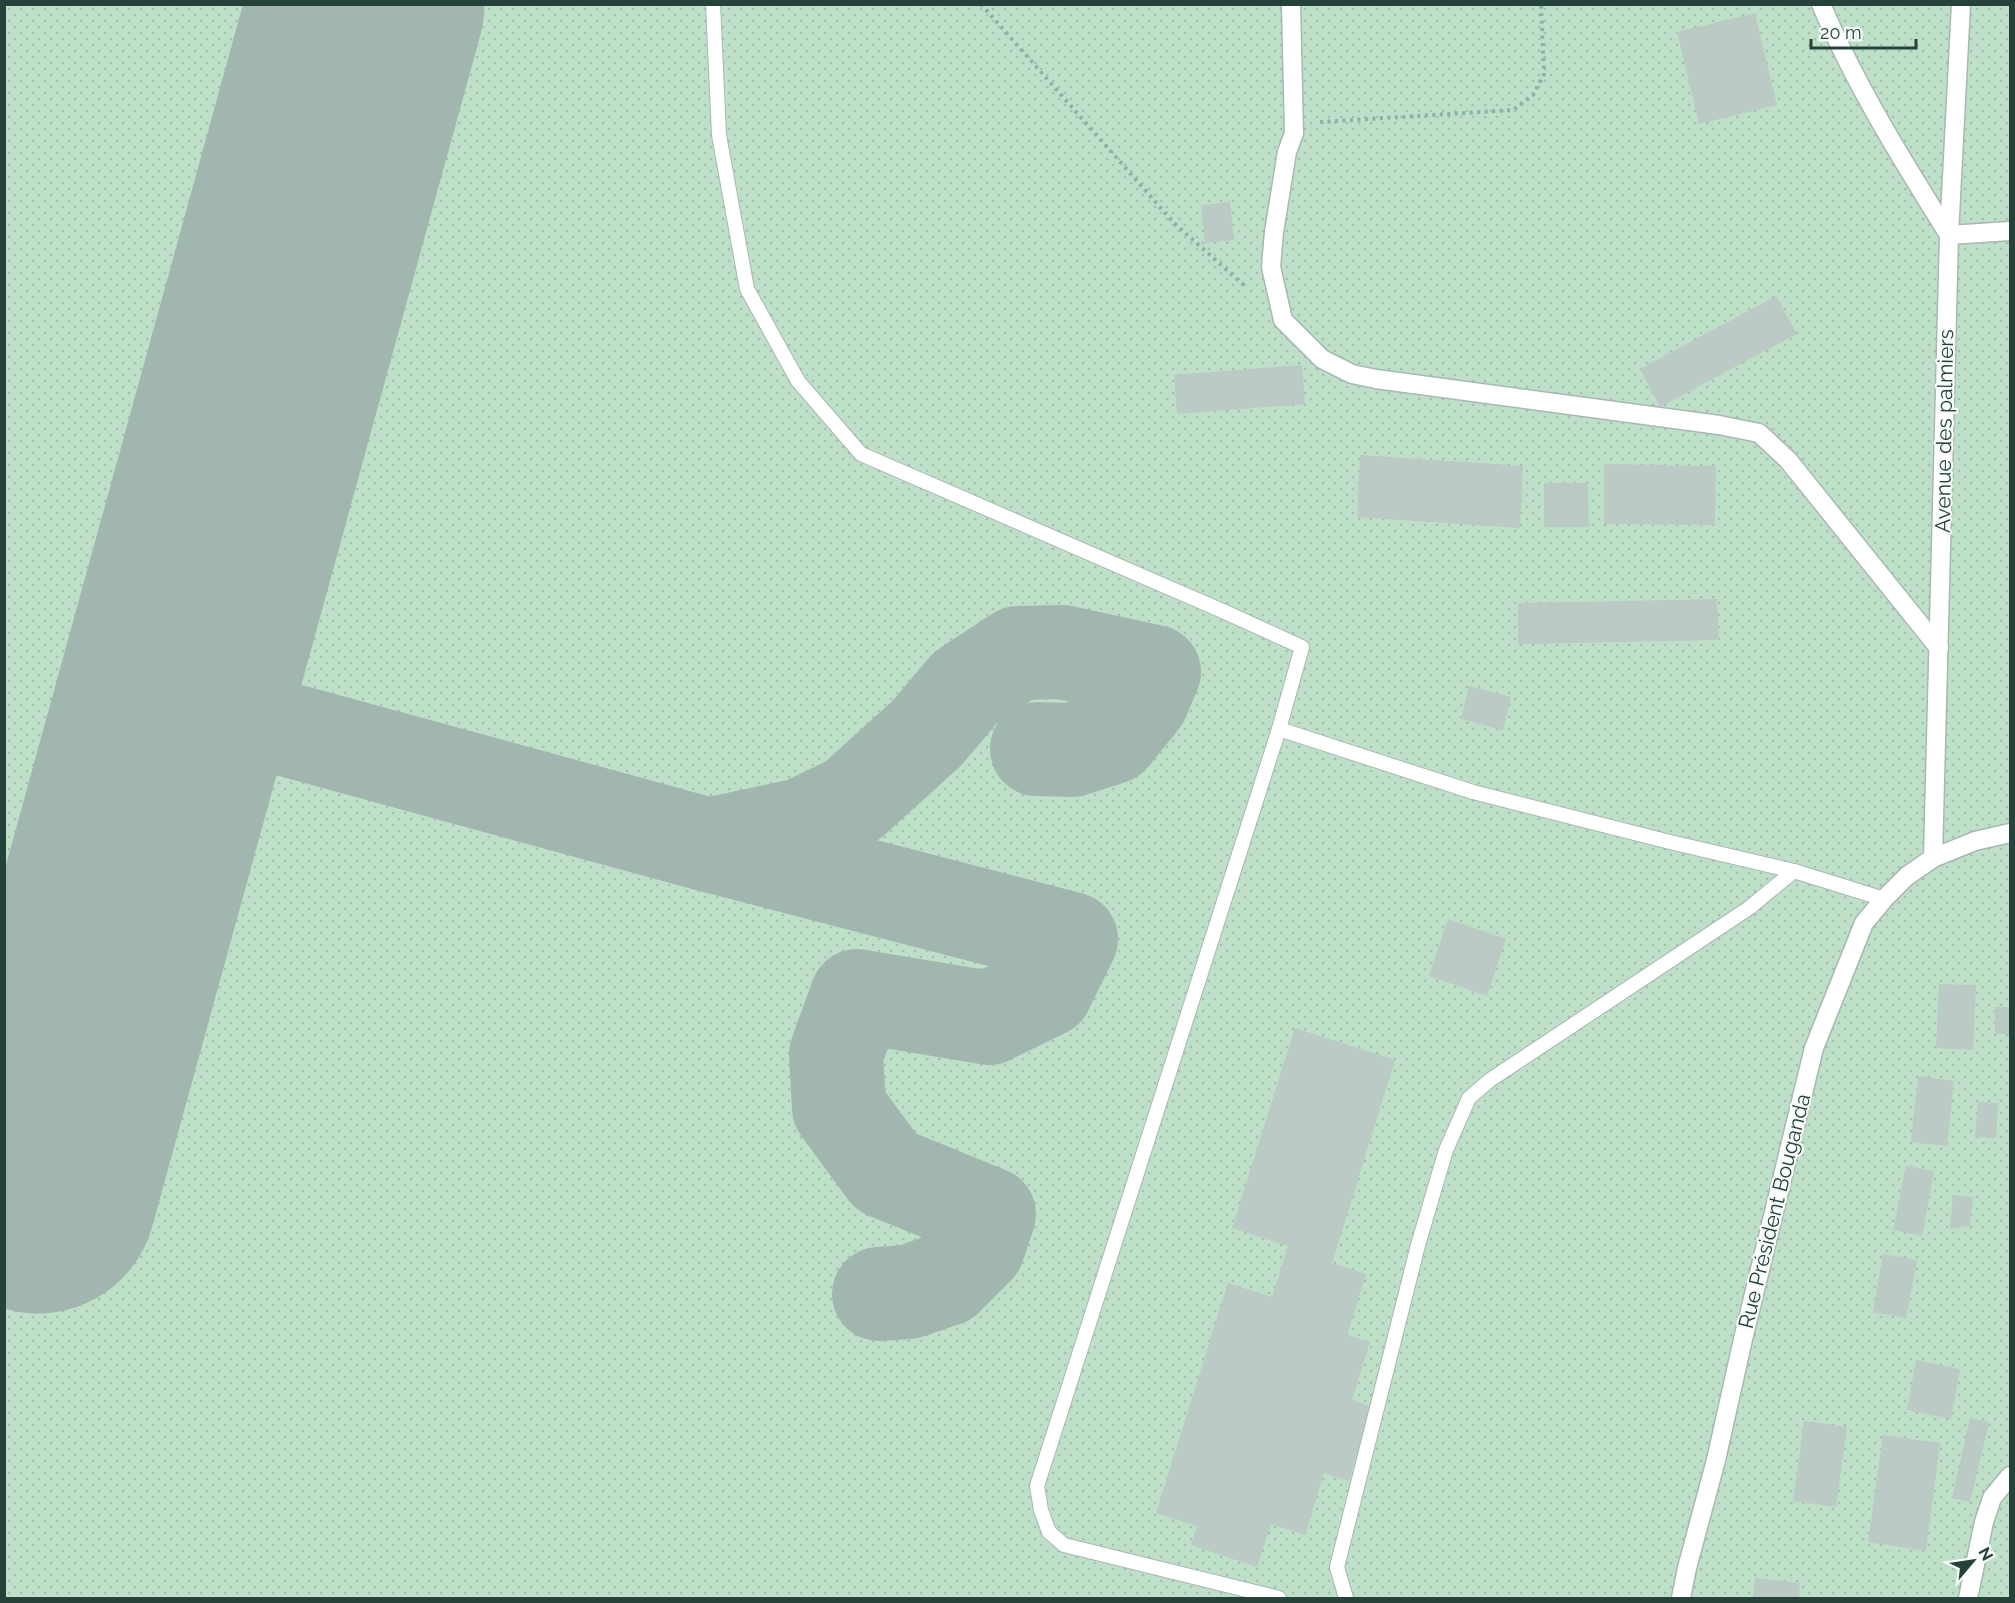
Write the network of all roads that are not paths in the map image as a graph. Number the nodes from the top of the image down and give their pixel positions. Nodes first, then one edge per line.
1 (713, 4) edge
2 (1291, 4) edge
3 (1821, 4) edge
4 (1961, 4) edge
5 (2010, 231) edge
6 (1949, 235) junction
7 (1939, 648) junction
8 (1279, 729) junction
9 (2010, 833) edge
10 (1933, 858) junction
11 (1794, 871) junction
12 (1884, 899) junction
13 (2010, 1476) edge
14 (1279, 1599) edge
15 (1346, 1599) edge
16 (1681, 1599) edge
17 (1968, 1599) edge

1 - 8 lane
2 - 7 street
3 - 6 street
4 - 6 street, Avenue des palmiers
5 - 6 street
6 - 7 street, Avenue des palmiers
7 - 10 street, Avenue des palmiers
8 - 11 lane
8 - 14 lane
9 - 10 street, Rue Président Bouganda
10 - 12 street, Rue Président Bouganda
11 - 12 lane
11 - 15 lane
12 - 16 street, Rue Président Bouganda
13 - 17 street

